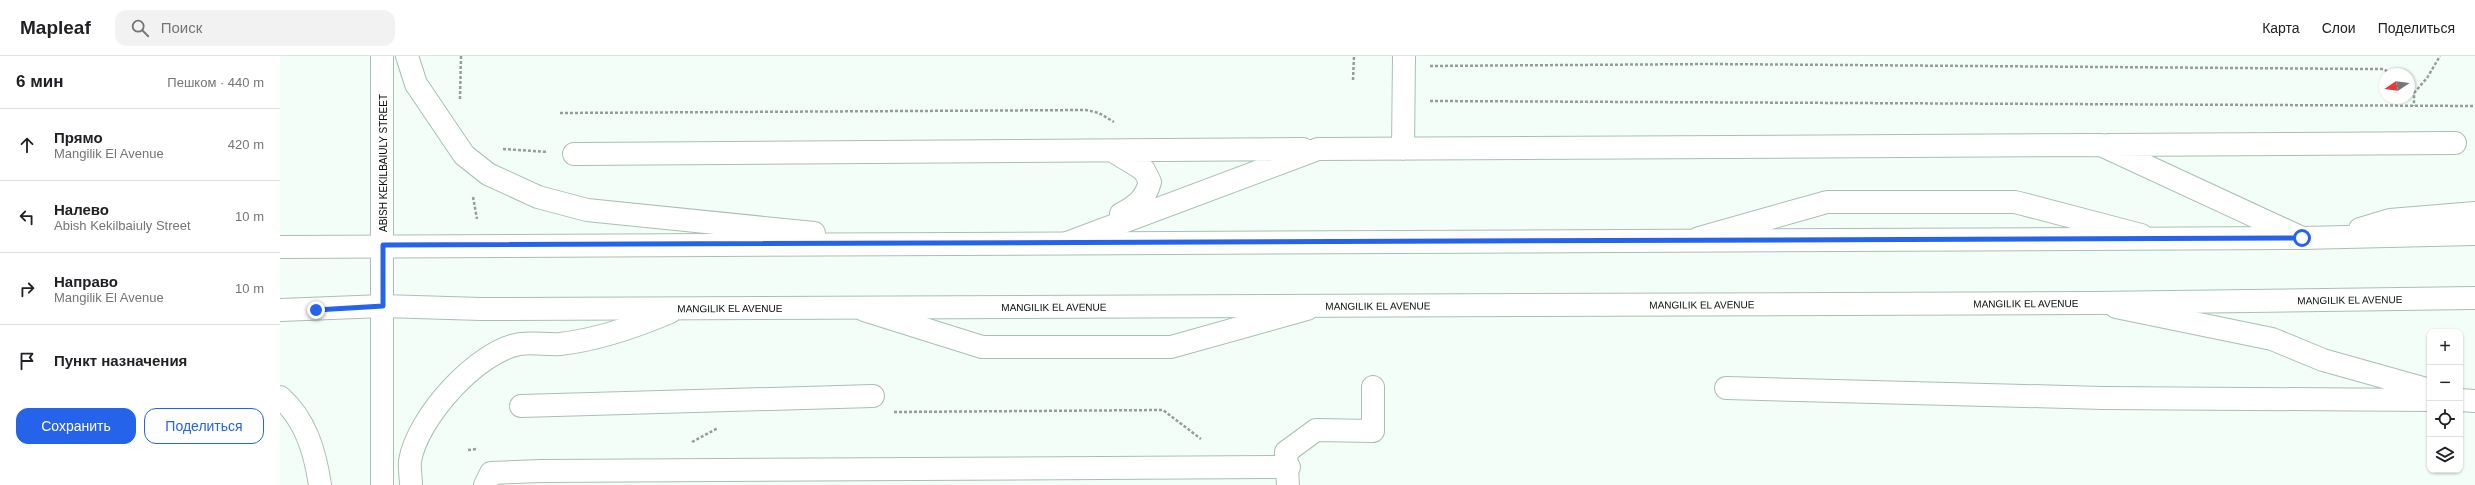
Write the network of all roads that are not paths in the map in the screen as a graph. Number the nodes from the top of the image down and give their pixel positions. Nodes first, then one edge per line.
1 (382, 56) edge
2 (406, 56) edge
3 (1404, 56) edge
4 (2454, 143) dead end
5 (2101, 145) junction
6 (1318, 149) junction
7 (1403, 149) junction
8 (1112, 151) junction
9 (574, 154) road end
10 (2475, 213) edge
11 (2475, 234) edge
12 (2331, 237) junction
13 (2152, 238) junction
14 (2302, 238) junction
15 (1690, 240) junction
16 (1065, 243) junction
17 (896, 244) junction
18 (383, 245) junction
19 (280, 247) edge
20 (2475, 298) edge
21 (2093, 303) junction
22 (383, 306) junction
23 (1319, 306) junction
24 (857, 307) junction
25 (680, 308) junction
26 (280, 310) edge
27 (1373, 387) dead end
28 (1726, 388) dead end
29 (2427, 389) edge
30 (874, 396) dead end
31 (280, 397) edge
32 (2427, 400) edge
33 (521, 406) dead end
34 (1289, 476) edge
35 (320, 485) edge
36 (382, 485) edge
37 (411, 485) edge
38 (486, 485) edge

1 - 18 main road, ABISH KEKILBAIULY STREET
2 - 17 main road
3 - 7 main road
4 - 5 main road
5 - 7 main road
5 - 14 main road
6 - 7 main road
6 - 8 main road
6 - 16 main road
8 - 9 main road
8 - 16 main road
10 - 12 main road
11 - 12 main road
12 - 14 main road
13 - 14 main road
13 - 15 main road
13 - 15 main road
15 - 16 main road
16 - 17 main road
17 - 18 main road
18 - 19 main road
18 - 22 main road, ABISH KEKILBAIULY STREET
20 - 21 main road, MANGILIK EL AVENUE
21 - 23 main road, MANGILIK EL AVENUE
21 - 29 main road
22 - 25 main road, MANGILIK EL AVENUE
22 - 26 main road, MANGILIK EL AVENUE
22 - 36 main road, ABISH KEKILBAIULY STREET
23 - 24 main road, MANGILIK EL AVENUE
23 - 24 main road
24 - 25 main road, MANGILIK EL AVENUE
25 - 37 main road
27 - 34 main road
28 - 32 main road
30 - 33 main road
31 - 35 main road
34 - 38 main road

